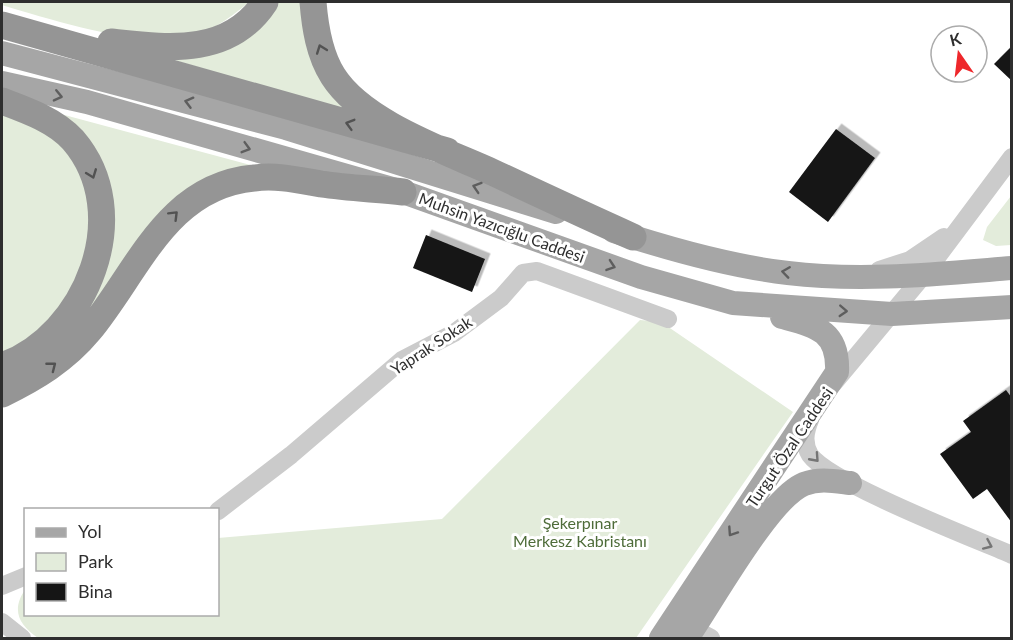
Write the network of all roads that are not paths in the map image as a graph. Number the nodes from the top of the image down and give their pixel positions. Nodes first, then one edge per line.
1 (266, 2) edge
2 (313, 2) edge
3 (13, 28) edge
4 (2, 53) edge
5 (2, 82) edge
6 (2, 101) edge
7 (447, 151) junction
8 (1011, 157) edge
9 (403, 192) junction
10 (964, 221) junction
11 (633, 237) junction
12 (1011, 268) edge
13 (846, 276) junction
14 (923, 276) junction
15 (733, 303) junction
16 (1011, 307) edge
17 (892, 314) junction
18 (668, 319) dead end
19 (2, 366) edge
20 (2, 394) edge
21 (819, 402) junction
22 (850, 483) junction
23 (219, 510) edge
24 (1011, 555) edge
25 (24, 577) edge
26 (2, 586) edge
27 (2, 622) edge
28 (695, 636) edge
29 (22, 639) edge
30 (661, 639) edge

1 - 3 highway
7 -> 2 highway
7 -> 3 highway
11 -> 4 main road, Muhsin Yazıcığlu Caddesi
5 -> 9 main road, Muhsin Yazıcığlu Caddesi
6 -> 19 highway
7 - 11 highway
8 - 10 street
9 -> 15 main road, Muhsin Yazıcığlu Caddesi
20 -> 9 highway
10 - 13 street
10 - 14 street
13 -> 11 main road, Muhsin Yazıcığlu Caddesi
12 - 14 main road, Muhsin Yazıcığlu Caddesi
13 - 14 main road, Muhsin Yazıcığlu Caddesi
14 - 17 street
15 -> 17 main road, Muhsin Yazıcığlu Caddesi
15 - 21 main road, Turgut Özal Caddesi
16 - 17 main road, Muhsin Yazıcığlu Caddesi
17 - 21 street
18 - 23 street, Yaprak Sokak
21 -> 22 street
21 -> 30 main road, Turgut Özal Caddesi
22 -> 24 street
22 - 28 main road, Turgut Özal Caddesi
25 - 26 street
27 - 29 street

